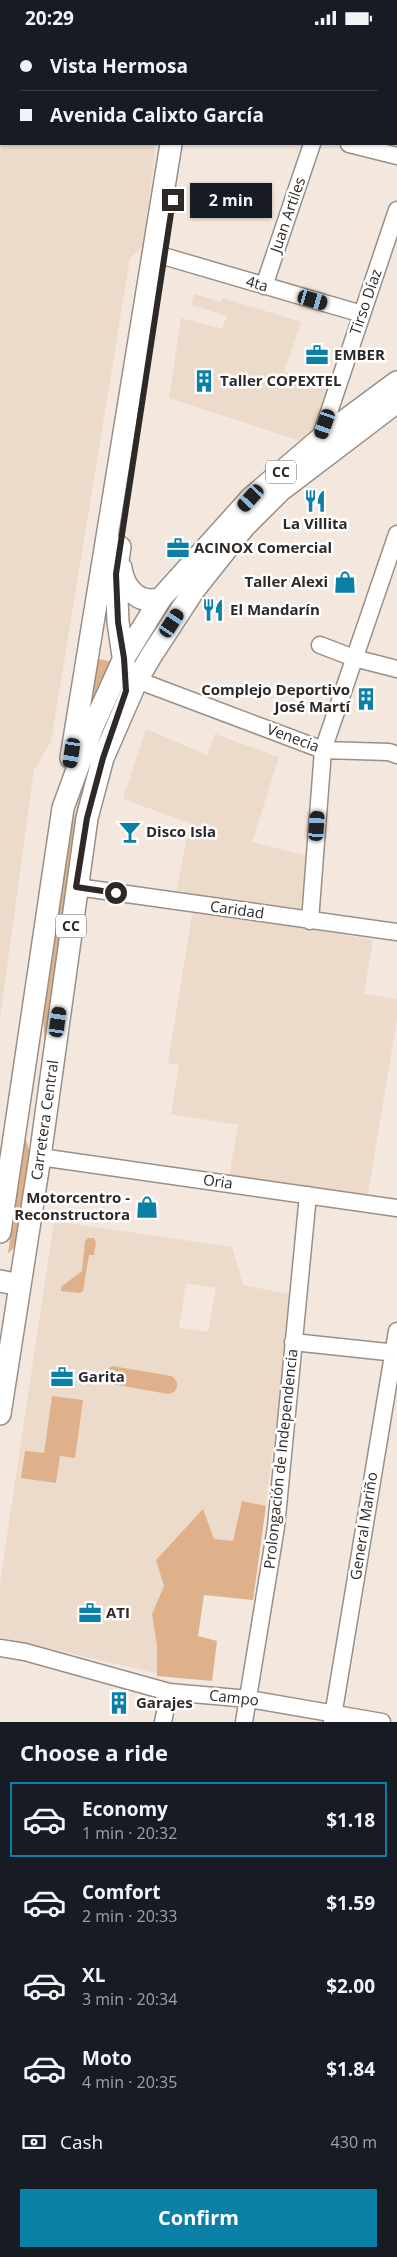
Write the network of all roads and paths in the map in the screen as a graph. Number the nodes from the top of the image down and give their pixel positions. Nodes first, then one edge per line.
1 (170, 145) edge
2 (182, 145) edge
3 (312, 145) edge
4 (353, 145) edge
5 (397, 156) edge
6 (397, 210) edge
7 (159, 255) junction
8 (264, 285) junction
9 (362, 314) junction
10 (397, 382) edge
11 (335, 393) junction
12 (397, 402) edge
13 (355, 422) junction
14 (320, 439) junction
15 (256, 503) junction
16 (397, 534) edge
17 (119, 549) junction
18 (186, 583) junction
19 (161, 598) junction
20 (320, 645) dead end
21 (88, 653) junction
22 (151, 656) junction
23 (124, 658) junction
24 (354, 658) junction
25 (397, 669) edge
26 (137, 680) junction
27 (323, 750) junction
28 (397, 755) edge
29 (103, 758) junction
30 (63, 808) junction
31 (76, 887) junction
32 (310, 921) junction
33 (397, 932) edge
34 (33, 1007) junction
35 (40, 1157) junction
36 (4, 1182) edge
37 (308, 1195) junction
38 (397, 1208) edge
39 (0, 1232) edge
40 (10, 1283) edge
41 (397, 1331) edge
42 (293, 1342) junction
43 (395, 1349) edge
44 (0, 1414) edge
45 (0, 1647) edge
46 (169, 1692) junction
47 (249, 1699) junction
48 (333, 1717) edge
49 (163, 1722) edge
50 (244, 1722) edge
51 (382, 1722) edge

1 - 7 main road
2 - 7 main road
3 - 8 street, Juan Artiles
4 - 5 street
6 - 9 street, Tirso Díaz
7 - 8 street, 4ta
7 - 17 main road
7 - 21 main road
8 - 9 street, 4ta
9 - 11 street, Tirso Díaz
10 - 13 main road, Carretera Central / CC
11 - 13 street
11 - 14 street, Tirso Díaz
12 - 13 main road, Carretera Central / CC
13 - 14 main road, Carretera Central / CC
13 - 15 main road, Carretera Central / CC
14 - 15 main road, Carretera Central / CC
15 - 18 main road, Carretera Central / CC
16 - 24 street
17 - 19 main road
17 - 23 main road
18 - 19 main road, Carretera Central / CC
18 - 22 main road, Carretera Central / CC
19 - 23 main road, Carretera Central / CC
20 - 24 street
21 - 23 main road
21 - 30 main road
22 - 23 main road
22 - 26 main road, Carretera Central / CC
23 - 29 main road
23 - 30 main road, Carretera Central / CC
24 - 25 street
24 - 27 street
26 - 27 street, Venecia
26 - 29 main road, Carretera Central / CC
27 - 28 street, Venecia
27 - 32 street
29 - 31 main road, Carretera Central / CC
30 - 34 main road, Carretera Central / CC
31 - 32 street, Caridad
31 - 35 main road, Carretera Central / CC
32 - 33 street, Caridad
34 - 35 main road
34 - 36 main road, Carretera Central / CC
35 - 37 street, Oria
35 - 40 main road, Carretera Central / CC
36 - 39 main road, Carretera Central / CC
37 - 38 street, Oria
37 - 42 street, Prolongación de Independencia
40 - 44 main road, Carretera Central / CC
41 - 43 street, General Mariño
42 - 43 street
42 - 47 street, Prolongación de Independencia
43 - 48 street, General Mariño
45 - 46 street, Campo
46 - 47 street, Campo
46 - 49 street
47 - 48 street, Campo
47 - 50 street, Prolongación de Independencia
48 - 51 street, Campo

